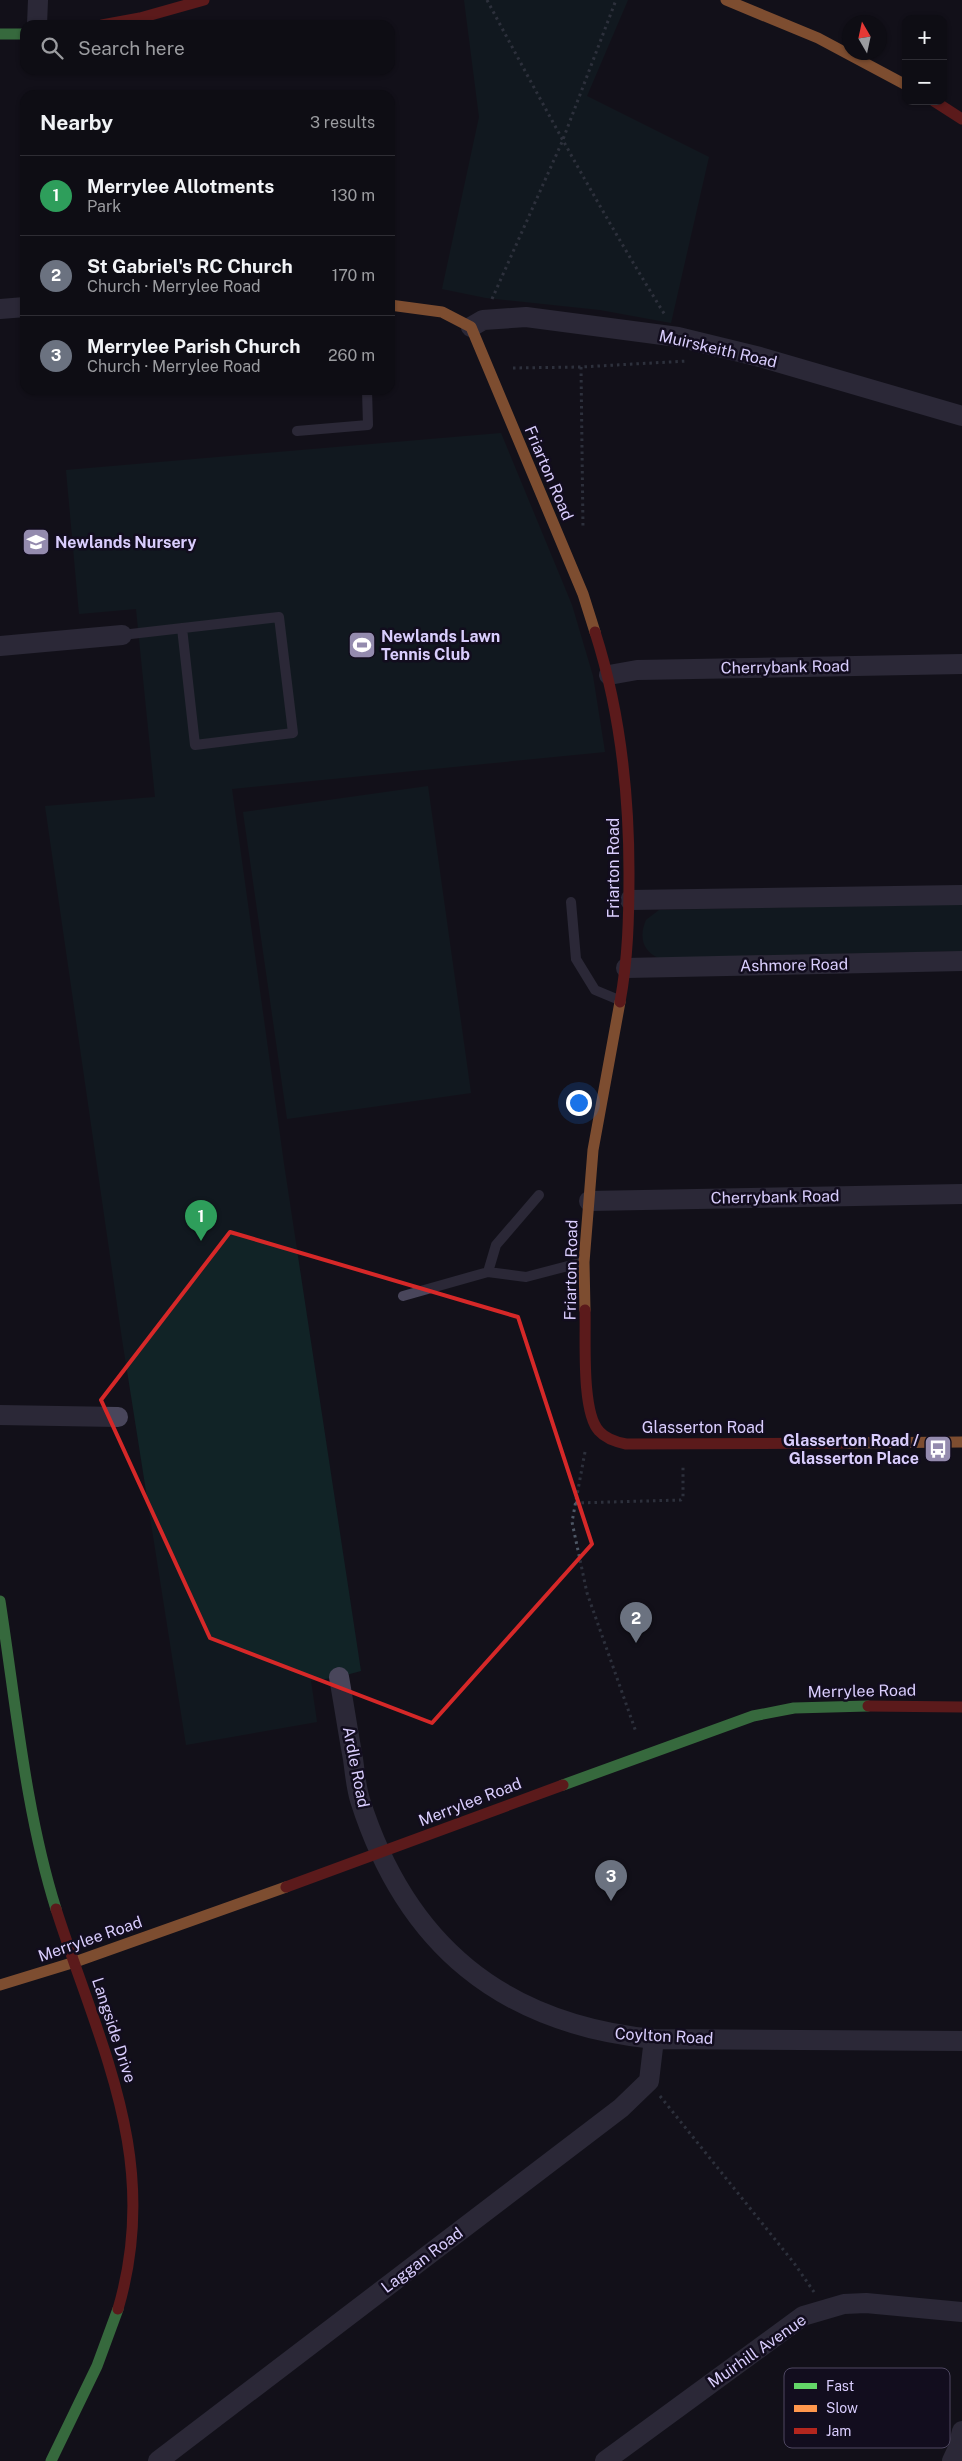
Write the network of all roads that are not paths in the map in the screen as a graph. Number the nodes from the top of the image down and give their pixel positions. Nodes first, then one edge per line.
1 (38, 0) edge
2 (204, 0) edge
3 (726, 0) edge
4 (37, 20) edge
5 (129, 20) edge
6 (0, 34) edge
7 (20, 34) edge
8 (902, 83) edge
9 (940, 105) edge
10 (962, 119) edge
11 (395, 306) edge
12 (20, 307) edge
13 (0, 309) edge
14 (477, 324) junction
15 (367, 395) edge
16 (962, 416) edge
17 (296, 431) dead end
18 (182, 628) junction
19 (122, 635) joint
20 (0, 646) edge
21 (962, 664) edge
22 (609, 675) junction
23 (962, 895) edge
24 (630, 900) junction
25 (571, 902) dead end
26 (962, 962) edge
27 (626, 968) junction
28 (620, 1000) junction
29 (962, 1194) edge
30 (539, 1195) dead end
31 (589, 1201) junction
32 (584, 1262) junction
33 (488, 1272) junction
34 (403, 1296) dead end
35 (0, 1415) edge
36 (118, 1417) dead end
37 (598, 1432) joint
38 (962, 1442) edge
39 (0, 1601) edge
40 (339, 1677) dead end
41 (962, 1707) edge
42 (380, 1854) junction
43 (75, 1962) junction
44 (0, 1985) edge
45 (654, 2039) junction
46 (962, 2041) edge
47 (962, 2312) edge
48 (962, 2431) edge
49 (51, 2461) edge
50 (158, 2461) edge
51 (605, 2461) edge
52 (952, 2461) edge

1 - 4 street
2 - 5 street
3 - 8 street
6 - 7 street
9 - 10 street
11 - 14 street
12 - 13 street
14 - 16 street, Muirskeith Road
14 - 22 street, Friarton Road
15 - 17 lane
18 - 18 lane
18 - 19 lane
19 - 20 street
21 - 22 street, Cherrybank Road
22 - 24 street, Friarton Road
23 - 24 street
24 - 27 street, Friarton Road
25 - 28 lane
26 - 27 street, Ashmore Road
27 - 28 street, Friarton Road
28 - 31 street, Friarton Road
29 - 31 street, Cherrybank Road
30 - 33 lane
31 - 32 street, Friarton Road
32 - 33 lane
32 - 37 street, Friarton Road
33 - 34 lane
35 - 36 street
37 - 38 street, Glasserton Road
39 - 43 street, Langside Drive
40 - 42 street, Ardle Road
41 - 42 street, Merrylee Road
42 - 43 street, Merrylee Road
42 - 45 street, Coylton Road
43 - 44 street, Merrylee Road
43 - 49 street, Langside Drive
45 - 46 street, Coylton Road
45 - 50 street, Laggan Road
47 - 51 street, Muirhill Avenue
48 - 52 street

